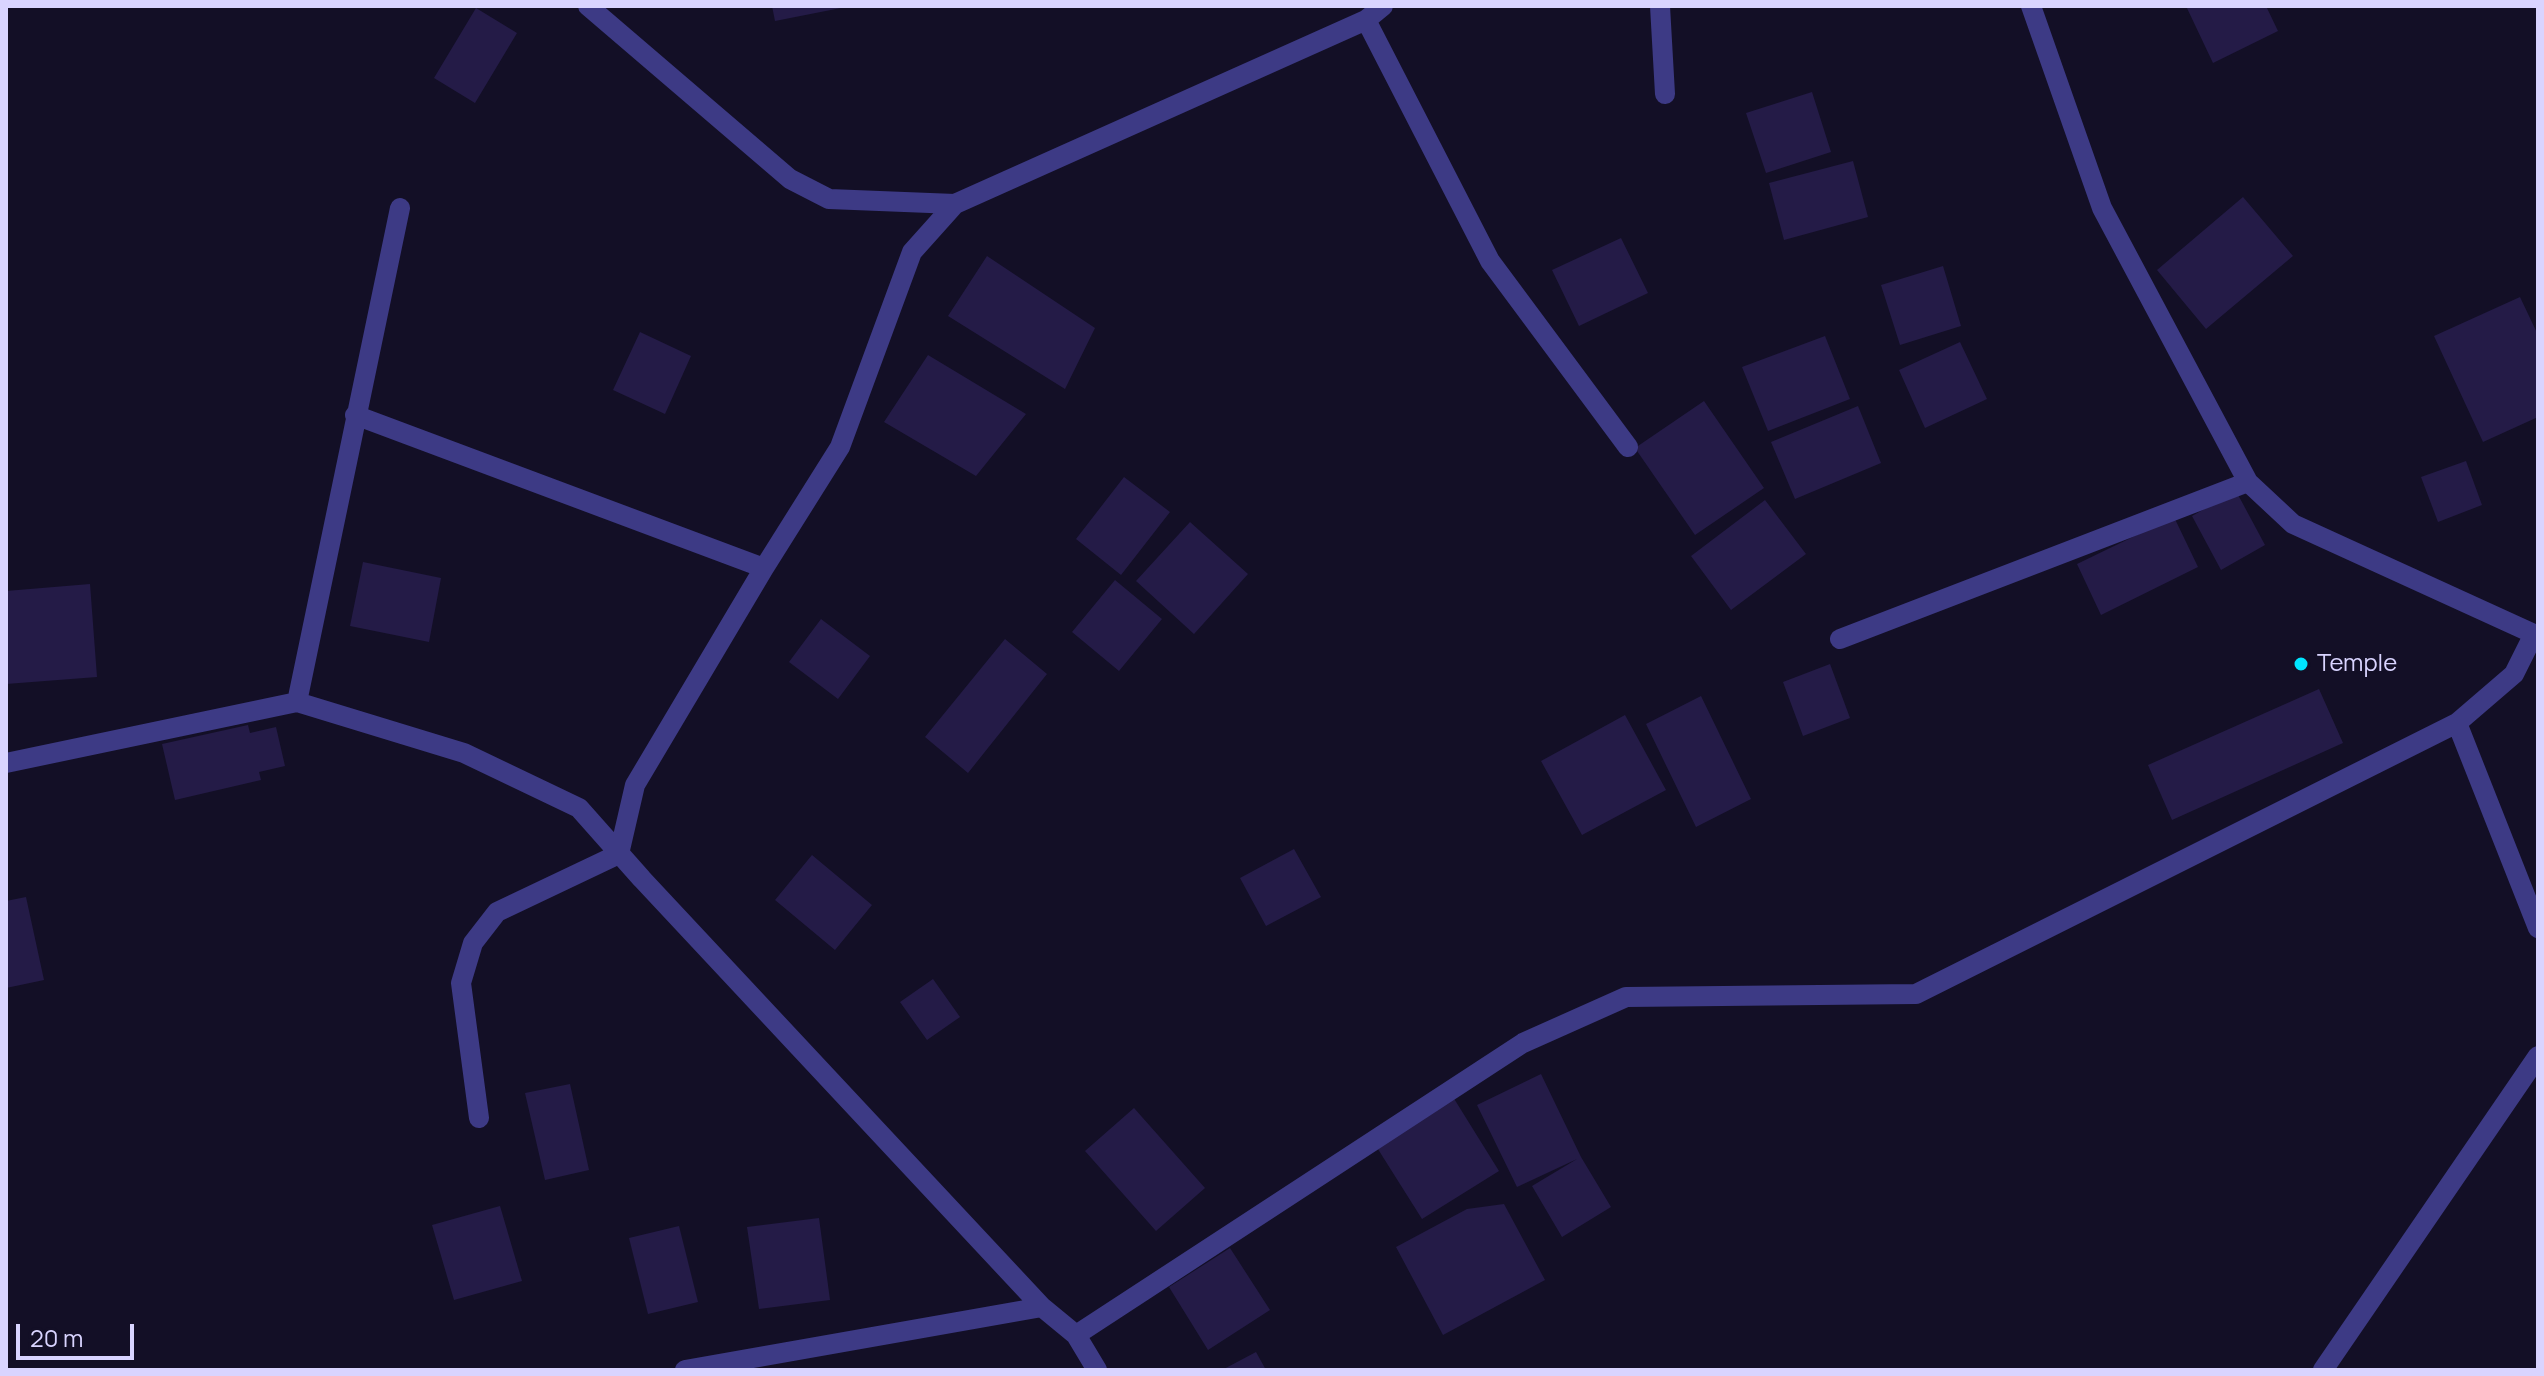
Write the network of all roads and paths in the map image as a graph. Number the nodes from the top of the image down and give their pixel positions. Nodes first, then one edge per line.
1 (588, 6) edge
2 (1383, 6) edge
3 (1660, 6) edge
4 (2031, 6) edge
5 (1366, 20) junction
6 (1665, 94) dead end
7 (955, 204) junction
8 (400, 208) dead end
9 (355, 415) junction
10 (1628, 447) dead end
11 (2248, 482) junction
12 (764, 568) junction
13 (2536, 634) edge
14 (1840, 639) dead end
15 (297, 702) junction
16 (2457, 723) junction
17 (6, 763) edge
18 (619, 854) junction
19 (2538, 928) edge
20 (2538, 1056) edge
21 (479, 1118) dead end
22 (1042, 1307) junction
23 (1076, 1335) junction
24 (685, 1370) edge
25 (1097, 1370) edge
26 (2323, 1370) edge

1 - 7 street
2 - 5 street
3 - 6 street
4 - 11 street
5 - 7 street
5 - 10 street
7 - 12 street
8 - 9 street
9 - 12 street
9 - 15 street
11 - 13 street
11 - 14 street
12 - 18 street
13 - 16 street
15 - 17 street
15 - 18 street
16 - 19 street
16 - 23 street
18 - 21 street
18 - 22 street
20 - 26 street
22 - 23 street
22 - 24 street
23 - 25 street

